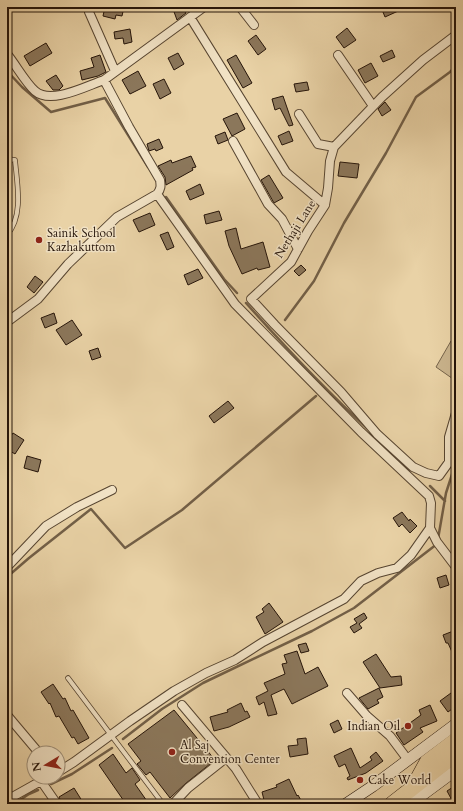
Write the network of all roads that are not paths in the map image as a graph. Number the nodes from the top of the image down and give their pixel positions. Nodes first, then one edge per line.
1 (88, 7) edge
2 (204, 7) edge
3 (240, 7) edge
4 (190, 17) junction
5 (254, 25) dead end
6 (456, 34) edge
7 (7, 54) edge
8 (338, 55) dead end
9 (115, 71) junction
10 (104, 80) junction
11 (373, 106) junction
12 (299, 114) dead end
13 (233, 141) dead end
14 (334, 147) junction
15 (7, 159) edge
16 (157, 194) junction
17 (325, 205) junction
18 (7, 235) edge
19 (298, 249) junction
20 (7, 322) edge
21 (456, 413) edge
22 (112, 490) dead end
23 (430, 528) junction
24 (7, 567) edge
25 (456, 567) edge
26 (68, 678) dead end
27 (347, 694) dead end
28 (182, 705) dead end
29 (7, 715) edge
30 (456, 724) edge
31 (111, 735) junction
32 (456, 740) edge
33 (32, 745) edge
34 (456, 754) edge
35 (226, 758) junction
36 (408, 760) junction
37 (66, 767) edge
38 (456, 770) edge
39 (34, 785) edge
40 (48, 785) edge
41 (414, 799) edge
42 (7, 800) edge
43 (56, 804) edge
44 (163, 804) edge
45 (173, 804) edge
46 (258, 804) edge
47 (346, 804) edge
48 (392, 804) edge

1 - 9 street
2 - 4 street
3 - 5 street
4 - 9 street
4 - 17 street
6 - 11 street
7 - 10 street
8 - 11 street
9 - 10 street
10 - 16 street
11 - 14 street
12 - 14 street
13 - 19 street
14 - 17 street, Nethaji Lane
15 - 18 lane
16 - 20 street
16 - 23 street
17 - 19 street, Nethaji Lane
19 - 21 street, Nethaji Lane
22 - 24 street
23 - 25 street
23 - 31 street
26 - 31 lane
27 - 36 street
28 - 35 street
29 - 33 street
30 - 36 street
31 - 37 street
31 - 44 lane
32 - 41 highway
34 - 41 highway
35 - 45 street
35 - 46 street
36 - 47 street
38 - 41 street
39 - 42 street
40 - 43 street
41 - 48 highway

